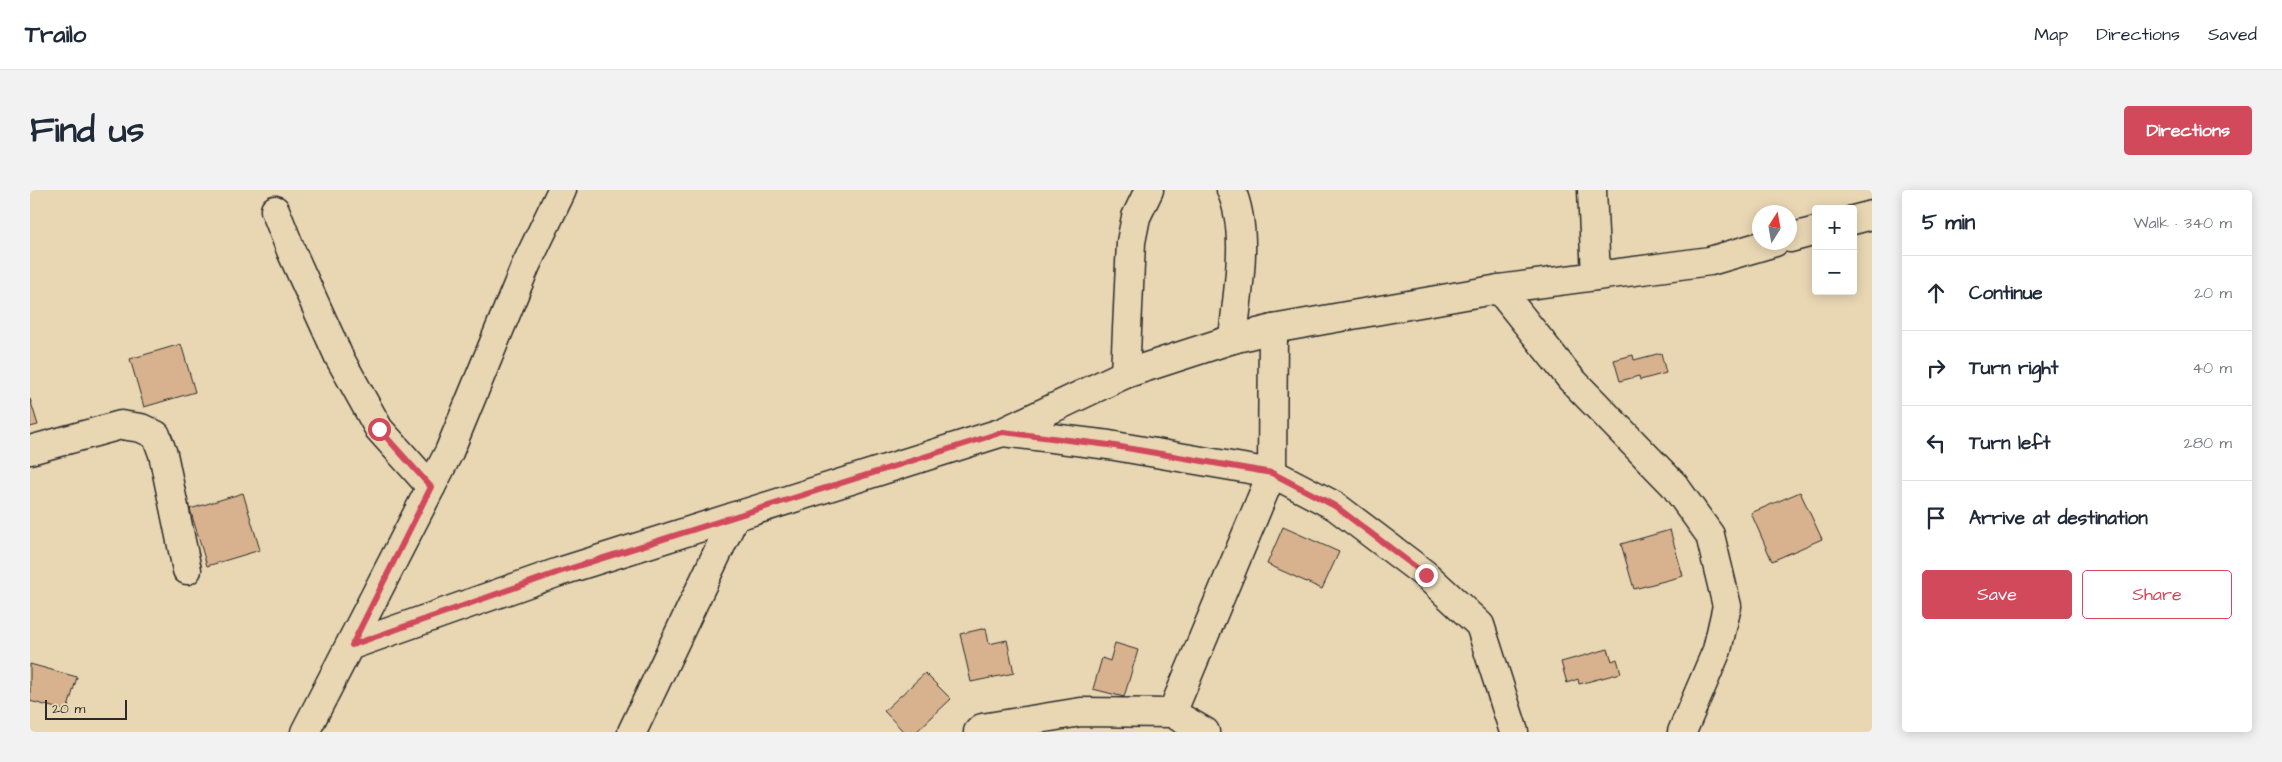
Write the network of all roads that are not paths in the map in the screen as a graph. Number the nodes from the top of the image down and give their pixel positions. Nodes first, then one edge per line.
1 (562, 190) edge
2 (1149, 190) edge
3 (1231, 190) edge
4 (1592, 190) edge
5 (275, 210) dead end
6 (1872, 215) edge
7 (1857, 219) edge
8 (1812, 232) edge
9 (1797, 236) edge
10 (1752, 249) edge
11 (1596, 276) junction
12 (1499, 289) junction
13 (1273, 329) junction
14 (1234, 339) junction
15 (1125, 374) junction
16 (1003, 432) junction
17 (30, 450) edge
18 (1272, 473) junction
19 (431, 487) junction
20 (735, 516) junction
21 (187, 570) dead end
22 (352, 645) junction
23 (1172, 713) junction
24 (305, 732) edge
25 (632, 732) edge
26 (978, 732) edge
27 (1205, 732) edge
28 (1514, 732) edge
29 (1682, 732) edge

1 - 19 street
2 - 15 street
3 - 14 street
4 - 11 street
5 - 19 street
6 - 7 street
8 - 9 street
10 - 11 street
11 - 12 street
12 - 13 street
12 - 29 street
13 - 14 street
13 - 18 street
14 - 15 street
15 - 16 street
16 - 18 street
16 - 20 street
17 - 21 street
18 - 23 street
18 - 28 street
19 - 22 street
20 - 22 street
20 - 25 street
22 - 24 street
23 - 26 street
23 - 27 street

